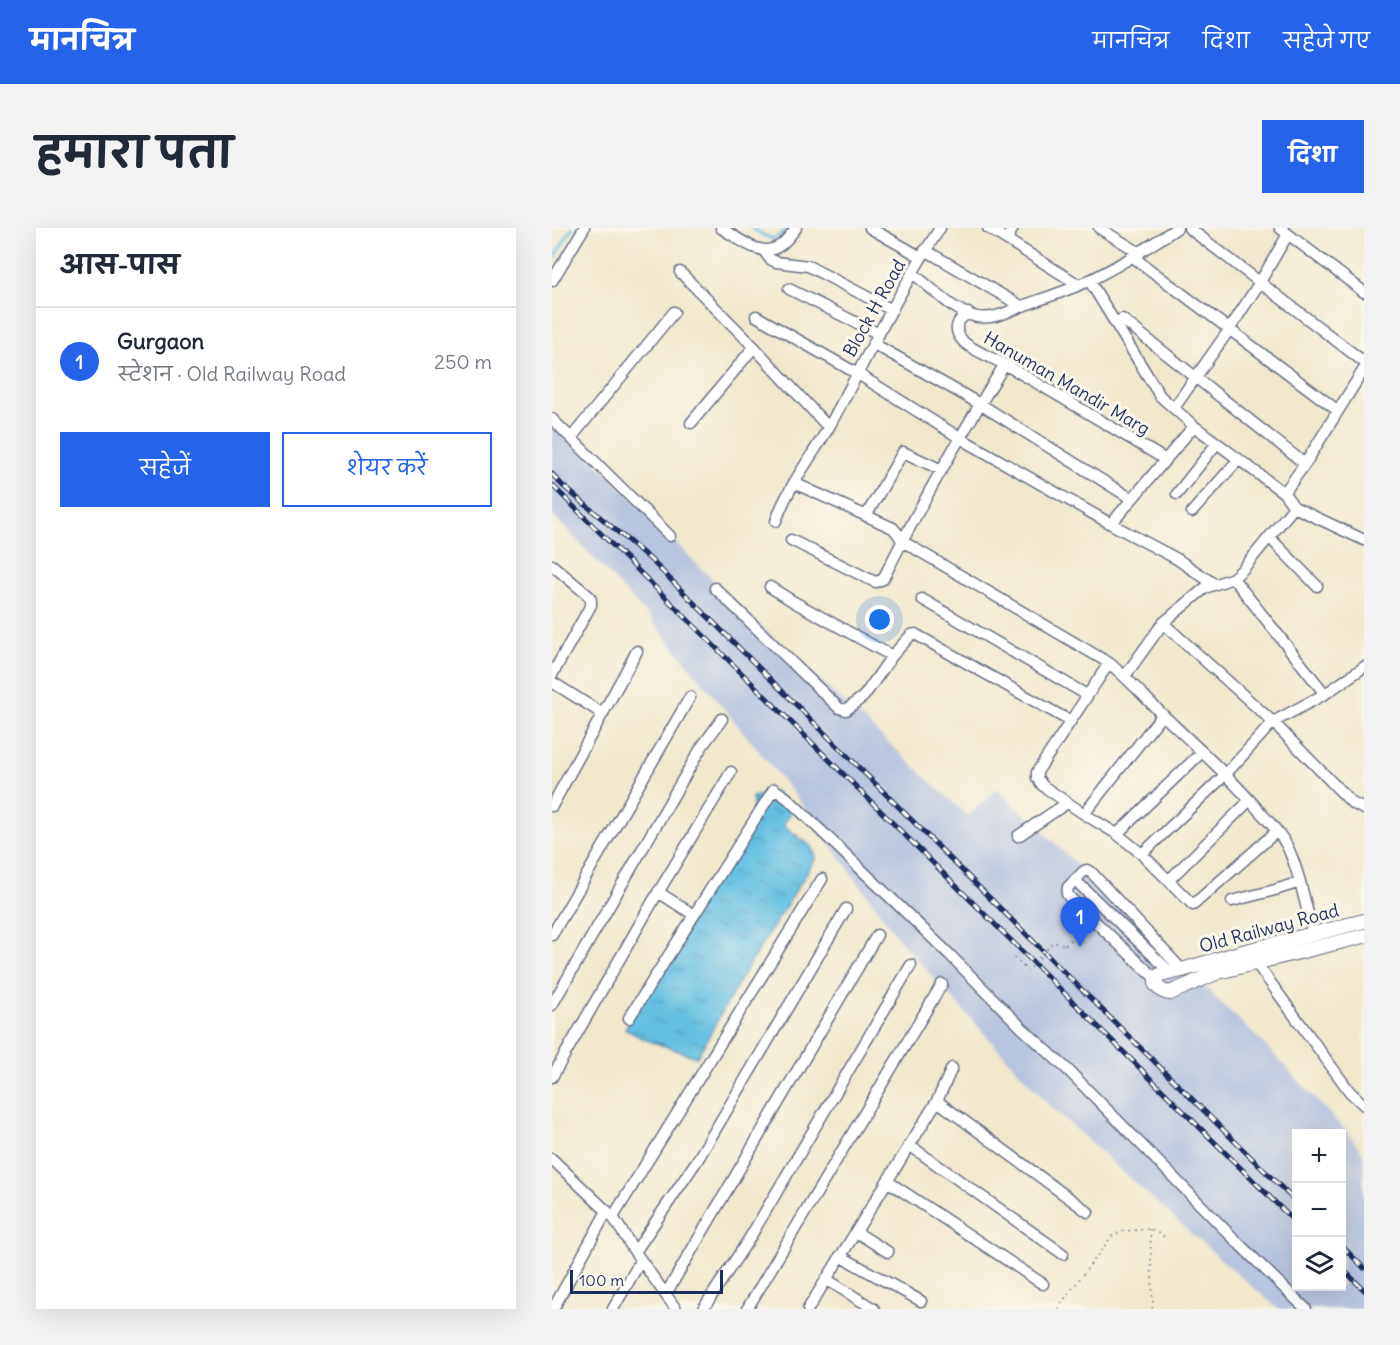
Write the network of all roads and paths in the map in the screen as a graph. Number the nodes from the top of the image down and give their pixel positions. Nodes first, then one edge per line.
1 (584, 228) edge
2 (721, 228) edge
3 (796, 228) edge
4 (870, 228) edge
5 (939, 228) edge
6 (988, 228) edge
7 (1013, 228) edge
8 (1099, 228) edge
9 (1177, 228) edge
10 (1189, 228) edge
11 (1284, 231) edge
12 (1007, 239) junction
13 (764, 251) junction
14 (923, 253) junction
15 (1136, 255) junction
16 (680, 272) dead end
17 (912, 273) junction
18 (552, 281) edge
19 (1084, 282) junction
20 (1260, 282) junction
21 (789, 289) dead end
22 (1364, 292) edge
23 (1021, 306) junction
24 (892, 310) junction
25 (674, 312) dead end
26 (968, 313) junction
27 (756, 316) dead end
28 (1122, 319) dead end
29 (1229, 330) junction
30 (876, 339) junction
31 (754, 347) junction
32 (1364, 362) edge
33 (1005, 364) junction
34 (1364, 369) edge
35 (858, 374) junction
36 (1195, 376) junction
37 (980, 404) junction
38 (1174, 408) junction
39 (1337, 410) junction
40 (552, 419) edge
41 (691, 423) dead end
42 (1194, 426) junction
43 (828, 427) junction
44 (571, 438) junction
45 (960, 438) junction
46 (1217, 443) junction
47 (1239, 459) junction
48 (1166, 460) junction
49 (1305, 464) junction
50 (942, 470) junction
51 (794, 483) junction
52 (1284, 493) junction
53 (1177, 494) dead end
54 (1132, 499) junction
55 (1294, 507) junction
56 (1192, 512) dead end
57 (866, 516) junction
58 (776, 521) dead end
59 (1111, 524) junction
60 (670, 536) dead end
61 (1270, 538) junction
62 (790, 540) dead end
63 (1364, 540) edge
64 (902, 541) junction
65 (552, 565) edge
66 (1233, 578) junction
67 (1214, 584) junction
68 (1317, 586) dead end
69 (770, 587) dead end
70 (715, 588) dead end
71 (922, 599) dead end
72 (1163, 623) junction
73 (637, 651) dead end
74 (892, 656) junction
75 (1109, 663) junction
76 (1364, 667) edge
77 (552, 675) edge
78 (1125, 676) junction
79 (552, 682) edge
80 (1325, 694) junction
81 (1087, 695) junction
82 (690, 697) dead end
83 (603, 714) junction
84 (1162, 715) junction
85 (722, 719) dead end
86 (1070, 721) junction
87 (1273, 722) junction
88 (1202, 752) junction
89 (730, 771) dead end
90 (1225, 776) junction
91 (1250, 800) junction
92 (1067, 803) junction
93 (552, 806) edge
94 (1364, 808) edge
95 (1084, 814) junction
96 (1277, 831) junction
97 (1117, 834) junction
98 (1018, 836) dead end
99 (1142, 854) junction
100 (822, 879) dead end
101 (1075, 880) junction
102 (1169, 880) junction
103 (1300, 882) junction
104 (658, 892) junction
105 (1232, 901) dead end
106 (846, 909) dead end
107 (694, 915) junction
108 (1091, 919) junction
109 (1364, 921) edge
110 (877, 934) dead end
111 (1313, 934) junction
112 (552, 935) edge
113 (1364, 936) edge
114 (1019, 954) dead end
115 (1256, 963) junction
116 (911, 965) dead end
117 (1176, 971) junction
118 (1156, 979) junction
119 (942, 984) dead end
120 (552, 1005) edge
121 (629, 1018) dead end
122 (952, 1068) dead end
123 (552, 1077) edge
124 (937, 1101) junction
125 (1364, 1105) edge
126 (909, 1144) junction
127 (552, 1159) edge
128 (886, 1182) junction
129 (1088, 1212) dead end
130 (610, 1214) junction
131 (1150, 1228) junction
132 (856, 1232) junction
133 (1165, 1237) dead end
134 (888, 1252) dead end
135 (1063, 1254) dead end
136 (638, 1256) junction
137 (840, 1256) junction
138 (826, 1279) junction
139 (1042, 1284) dead end
140 (666, 1294) junction
141 (921, 1301) dead end
142 (553, 1309) edge
143 (613, 1309) edge
144 (676, 1309) edge
145 (703, 1309) edge
146 (747, 1309) edge
147 (808, 1309) edge
148 (874, 1309) edge
149 (1059, 1309) edge
150 (1152, 1309) edge
151 (1306, 1309) edge

1 - 18 street
2 - 13 street
3 - 13 street
4 - 14 street
5 - 14 street, Block H Road
6 - 12 street
7 - 12 street
8 - 15 street
9 - 15 street, Hanuman Mandir Marg
10 - 20 street
11 - 20 street
11 - 22 street
12 - 19 street
13 - 24 street
14 - 17 street, Block H Road
14 - 23 street
15 - 19 street, Hanuman Mandir Marg
15 - 29 street
16 - 31 street
17 - 24 street, Block H Road
17 - 26 street
19 - 23 street, Hanuman Mandir Marg
19 - 38 street
20 - 29 street
20 - 32 street
21 - 30 street
23 - 26 street, Hanuman Mandir Marg
24 - 30 street, Block H Road
25 - 44 street
26 - 33 street, Hanuman Mandir Marg
27 - 35 street
28 - 36 street
29 - 36 street
29 - 39 street
30 - 35 street, Block H Road
30 - 37 street
31 - 41 street
31 - 43 street
33 - 37 street
33 - 48 street, Hanuman Mandir Marg
34 - 39 street
35 - 43 street, Block H Road
35 - 45 street
36 - 38 street
36 - 49 street
37 - 45 street
37 - 54 street
38 - 42 street
39 - 49 street
40 - 44 street
42 - 46 street
42 - 48 street
43 - 51 street, Block H Road
44 - 60 street
45 - 50 street
45 - 59 street
46 - 47 street
46 - 53 street
47 - 52 street
47 - 56 street
48 - 54 street
49 - 52 street
50 - 57 street
50 - 64 street
51 - 57 street
51 - 58 street, Block H Road
52 - 55 street
54 - 59 street
55 - 61 street
55 - 63 street
57 - 64 street
59 - 67 street
61 - 66 street
61 - 68 street
62 - 64 street
64 - 75 street
65 - 77 street
66 - 67 street
66 - 80 street
67 - 72 street
69 - 74 street
70 - 74 street
71 - 81 street
72 - 78 street
72 - 87 street
73 - 83 street
74 - 86 street
75 - 78 street
75 - 81 street
76 - 80 street
78 - 84 street
79 - 83 street
80 - 87 street
81 - 86 street
82 - 112 street
83 - 93 street
84 - 88 street
84 - 95 street
85 - 120 street
86 - 92 street
87 - 90 street
87 - 94 street
88 - 90 street
88 - 97 street
89 - 104 street
90 - 91 street
90 - 99 street
91 - 96 street
91 - 102 street
92 - 95 street
92 - 98 street
95 - 97 street
96 - 102 street
96 - 103 street
97 - 99 street
99 - 102 street
100 - 130 street
101 - 108 street, Old Railway Road
101 - 117 street
101 - 117 street, Old Railway Road
103 - 105 street
103 - 111 street
104 - 107 street
104 - 123 street
106 - 136 street
107 - 121 street
107 - 151 street
108 - 114 path, bridge
108 - 118 street, Old Railway Road
109 - 111 main road, Old Railway Road
110 - 140 street
111 - 117 main road, Old Railway Road
113 - 115 main road, Old Railway Road
115 - 118 main road, Old Railway Road
115 - 125 street
116 - 145 street
117 - 118 main road, Old Railway Road
119 - 146 street
122 - 124 street
124 - 126 street
124 - 129 street
126 - 128 street
126 - 135 street
127 - 130 street
128 - 132 street
128 - 139 street
130 - 136 street
130 - 142 street
131 - 133 path
131 - 149 path
131 - 150 path
132 - 134 street
132 - 137 street
136 - 140 street
136 - 143 street
137 - 138 street
137 - 141 street
138 - 147 street
138 - 148 street
140 - 144 street

